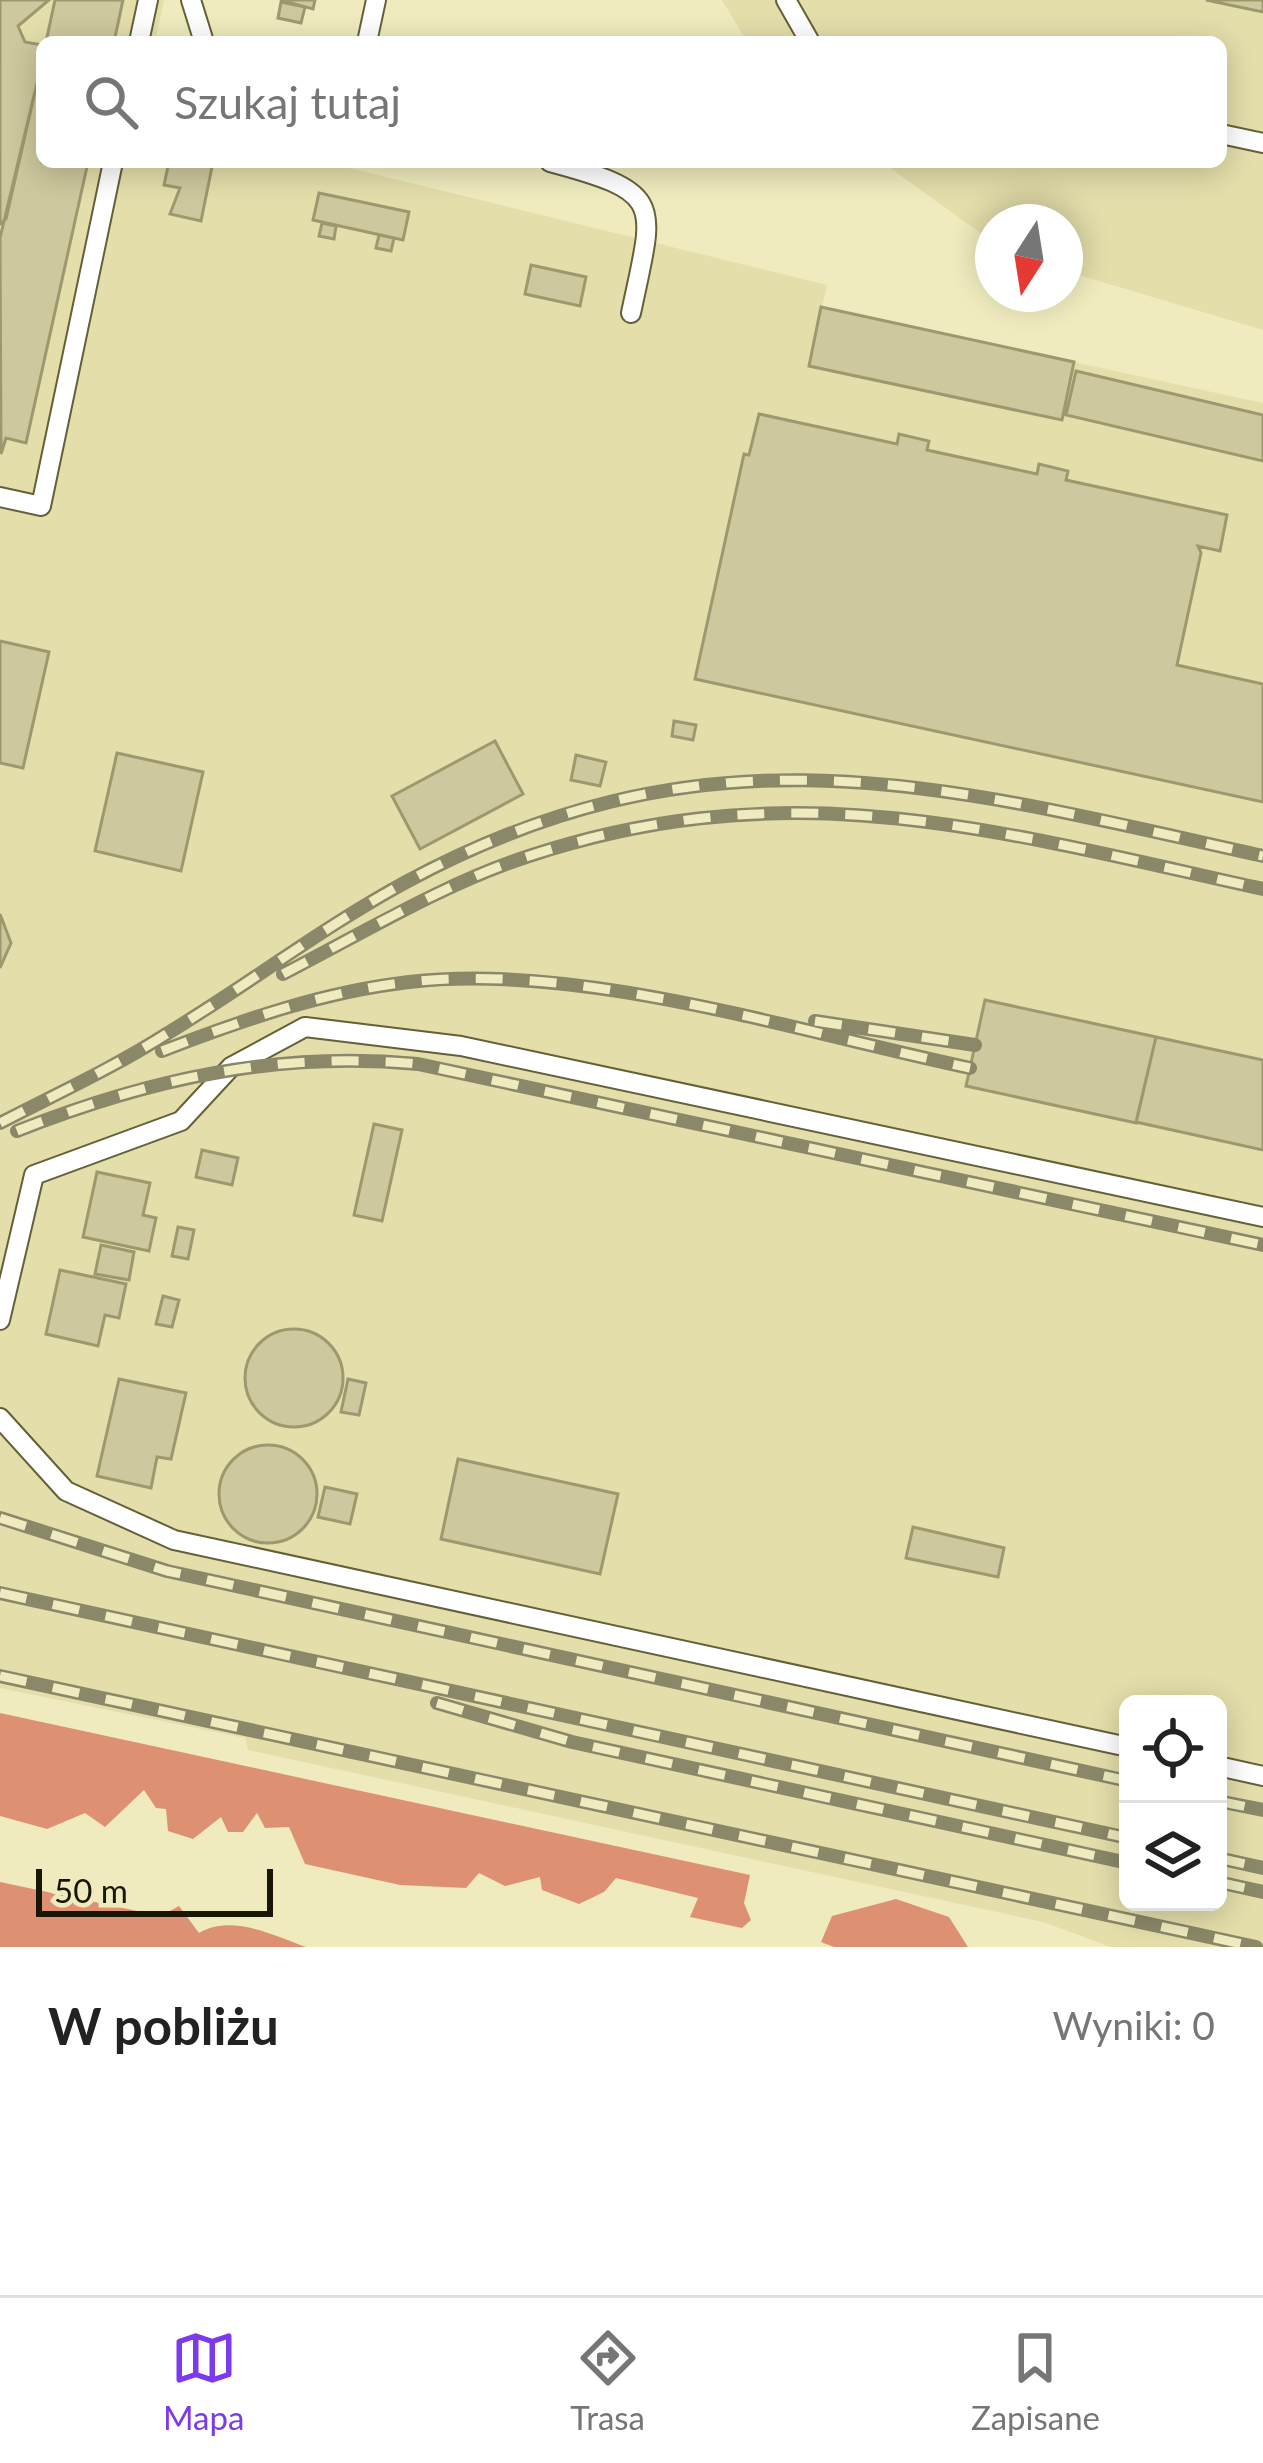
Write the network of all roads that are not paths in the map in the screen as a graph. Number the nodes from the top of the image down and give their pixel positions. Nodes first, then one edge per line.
1 (148, 0) edge
2 (190, 0) edge
3 (376, 0) edge
4 (786, 0) edge
5 (140, 36) edge
6 (202, 36) edge
7 (368, 36) edge
8 (807, 36) edge
9 (1227, 135) edge
10 (1263, 143) edge
11 (112, 168) edge
12 (571, 168) edge
13 (631, 313) dead end
14 (0, 496) edge
15 (1263, 1216) edge
16 (0, 1320) edge
17 (0, 1418) edge
18 (1119, 1745) edge
19 (1227, 1768) edge
20 (1263, 1776) edge

1 - 5 lane
2 - 6 lane
3 - 7 lane
4 - 8 lane
9 - 10 lane
11 - 14 lane
12 - 13 lane
15 - 16 lane
17 - 18 lane
19 - 20 lane

